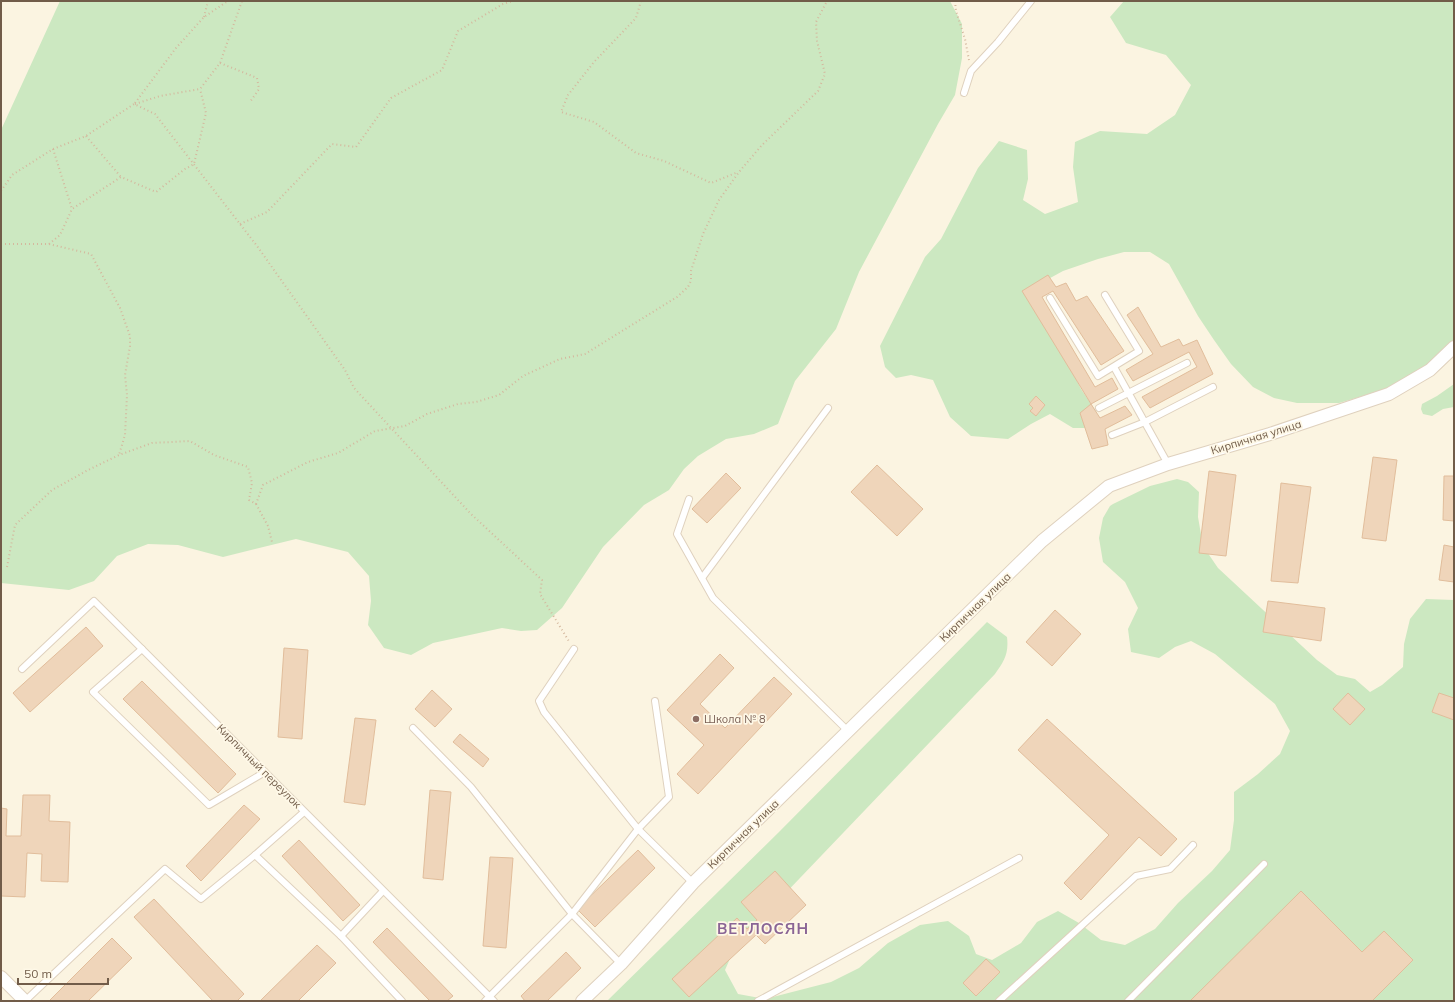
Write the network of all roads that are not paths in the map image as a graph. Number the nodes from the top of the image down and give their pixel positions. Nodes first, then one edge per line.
1 (1031, 1) edge
2 (964, 93) dead end
3 (1105, 295) dead end
4 (1050, 298) dead end
5 (1454, 347) edge
6 (1187, 363) dead end
7 (1114, 366) junction
8 (1213, 387) dead end
9 (1129, 393) junction
10 (828, 408) dead end
11 (1099, 408) dead end
12 (1145, 422) junction
13 (1112, 435) dead end
14 (1168, 464) junction
15 (689, 499) dead end
16 (702, 578) junction
17 (142, 649) junction
18 (574, 649) road end
19 (22, 669) dead end
20 (655, 701) dead end
21 (413, 728) dead end
22 (848, 731) junction
23 (265, 772) junction
24 (304, 812) junction
25 (638, 829) junction
26 (1192, 845) dead end
27 (255, 855) junction
28 (1019, 858) dead end
29 (1264, 864) dead end
30 (693, 883) junction
31 (384, 891) junction
32 (572, 914) junction
33 (340, 936) junction
34 (621, 964) junction
35 (1, 977) edge
36 (487, 999) edge
37 (25, 1001) edge
38 (402, 1001) edge
39 (494, 1001) edge
40 (582, 1001) edge
41 (758, 1001) edge
42 (999, 1001) edge
43 (1128, 1001) edge

1 - 2 lane
3 - 7 lane
4 - 7 lane
5 - 14 street, Кирпичная улица
6 - 9 lane
7 - 9 lane
8 - 12 lane
9 - 11 lane
9 - 12 lane
10 - 16 lane
12 - 13 lane
12 - 14 lane
14 - 22 street, Кирпичная улица
15 - 16 lane
16 - 22 lane
17 - 19 lane, Кирпичный переулок
17 - 23 lane, Кирпичный переулок
17 - 23 lane
18 - 25 lane
20 - 25 lane
21 - 32 lane
22 - 30 street, Кирпичная улица
23 - 24 lane, Кирпичный переулок
24 - 27 lane
24 - 31 lane, Кирпичный переулок
25 - 30 lane
25 - 32 lane
26 - 42 lane
27 - 33 lane
27 - 37 lane
28 - 41 lane
29 - 43 lane
30 - 34 street, Кирпичная улица
31 - 33 lane
31 - 36 lane, Кирпичный переулок
32 - 34 lane
32 - 36 lane
33 - 38 lane
34 - 40 street, Кирпичная улица
35 - 37 street
36 - 39 lane, Кирпичный переулок

